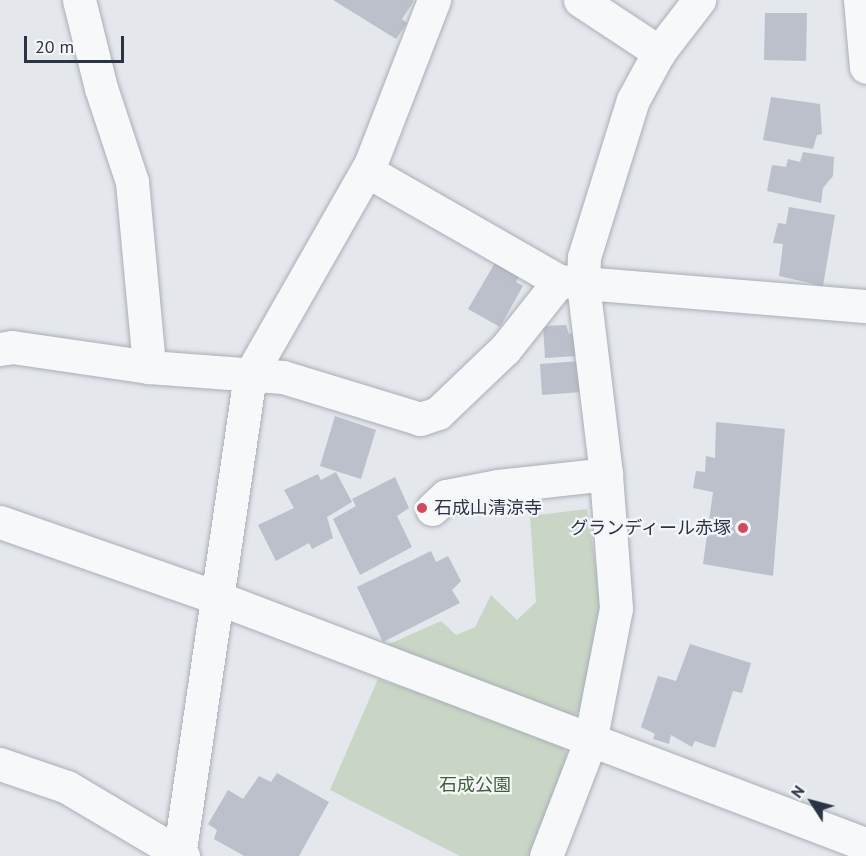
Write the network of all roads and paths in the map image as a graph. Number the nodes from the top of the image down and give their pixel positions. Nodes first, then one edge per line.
1 (79, 0) edge
2 (434, 0) edge
3 (580, 0) edge
4 (699, 0) edge
5 (860, 0) edge
6 (659, 52) junction
7 (866, 66) edge
8 (367, 171) junction
9 (571, 283) junction
10 (866, 306) edge
11 (0, 349) edge
12 (149, 367) junction
13 (250, 375) junction
14 (606, 474) junction
15 (432, 508) dead end
16 (0, 522) edge
17 (218, 598) junction
18 (590, 742) junction
19 (0, 764) edge
20 (862, 842) edge
21 (180, 855) edge
22 (546, 856) edge

1 - 12 street
2 - 8 street
3 - 6 street
4 - 6 street
5 - 7 street
6 - 9 street
8 - 9 street
8 - 13 street
9 - 10 street
9 - 13 street
9 - 14 street
11 - 12 street
12 - 13 street
13 - 17 street
14 - 15 street
14 - 18 street
16 - 17 street
17 - 18 street
17 - 21 street
18 - 20 street
18 - 22 street
19 - 21 street

